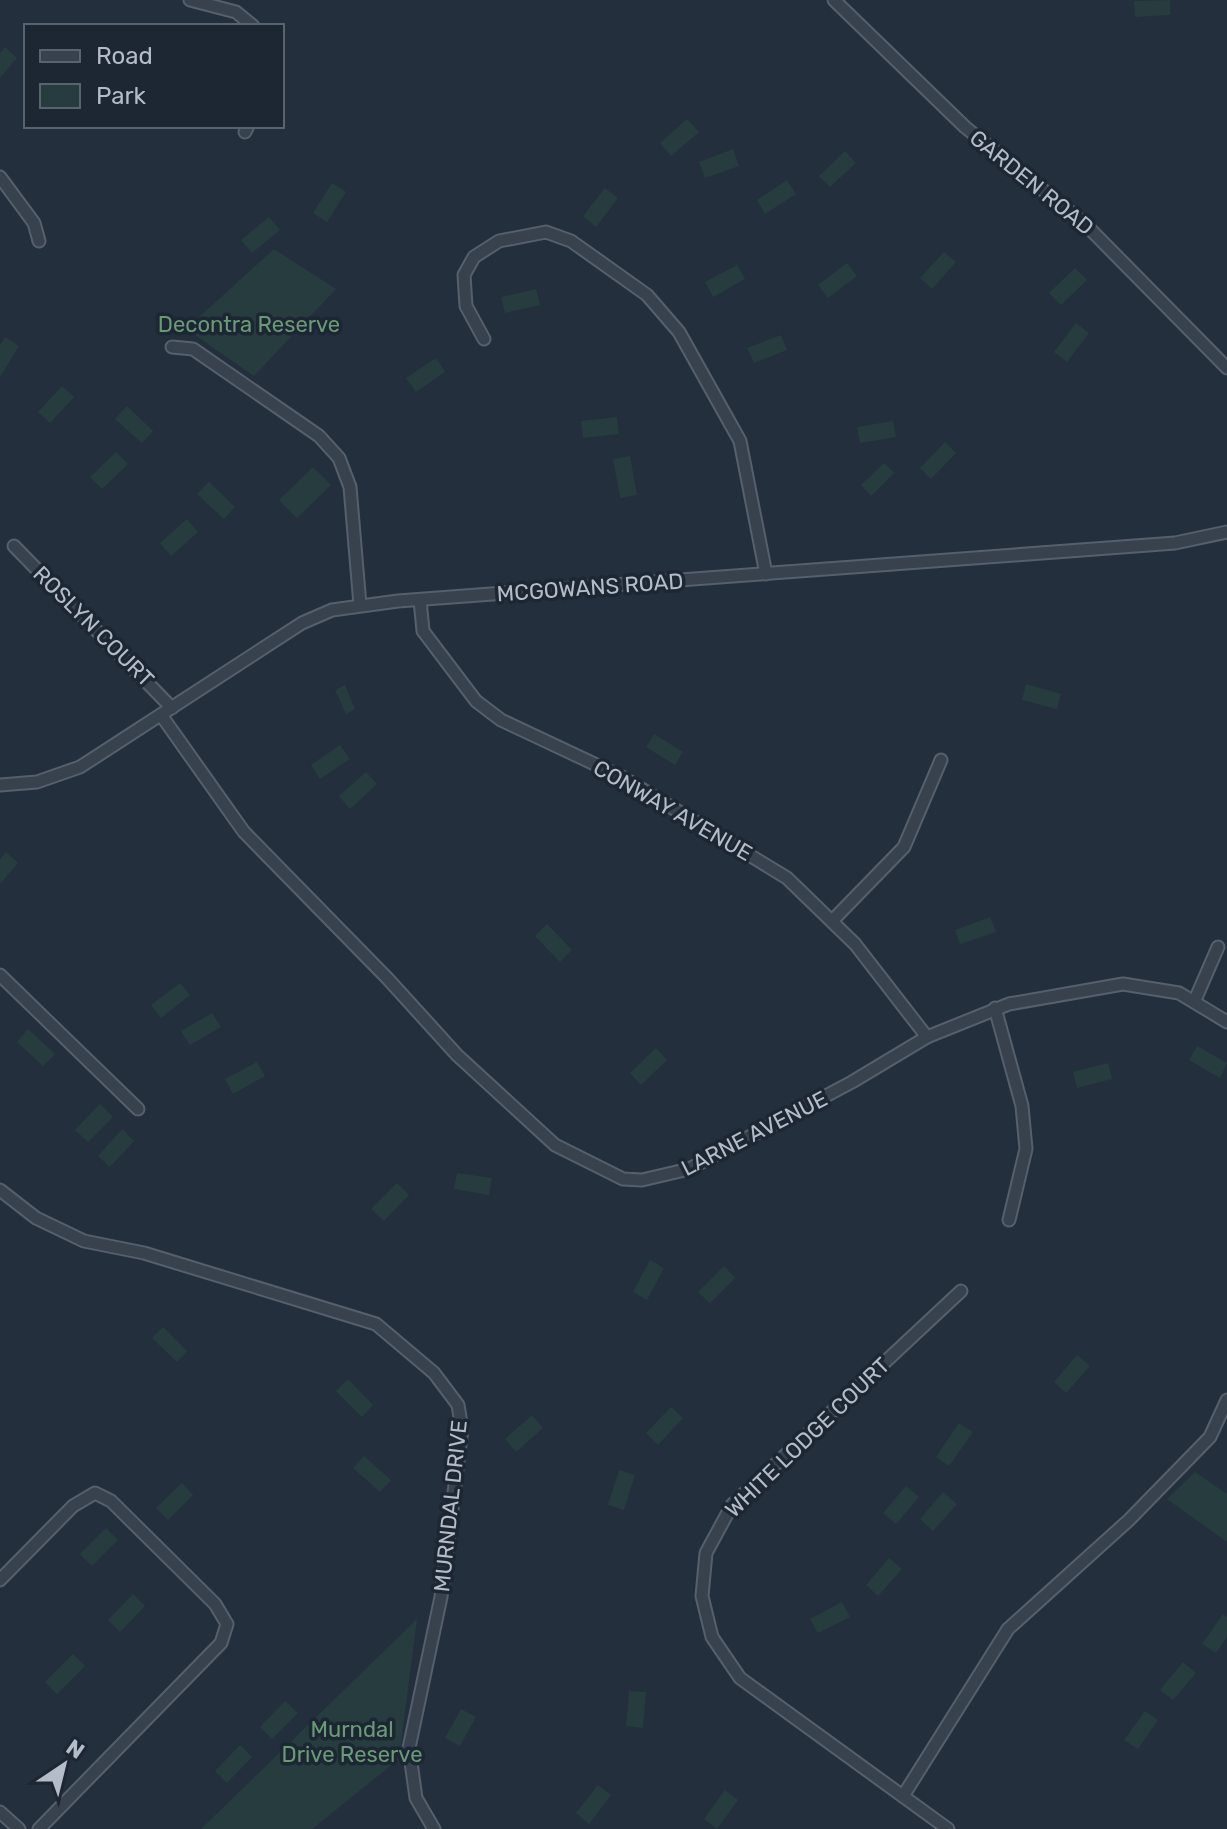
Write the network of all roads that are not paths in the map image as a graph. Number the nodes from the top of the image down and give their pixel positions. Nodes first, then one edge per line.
1 (190, 0) edge
2 (834, 0) edge
3 (251, 24) edge
4 (0, 177) edge
5 (39, 241) dead end
6 (484, 339) dead end
7 (172, 347) dead end
8 (1227, 368) edge
9 (1227, 532) edge
10 (14, 546) dead end
11 (766, 574) junction
12 (420, 600) junction
13 (360, 605) junction
14 (172, 708) junction
15 (161, 715) junction
16 (941, 760) dead end
17 (0, 785) edge
18 (833, 920) junction
19 (1218, 947) dead end
20 (0, 975) edge
21 (1195, 1000) junction
22 (995, 1008) junction
23 (1227, 1022) edge
24 (927, 1037) junction
25 (138, 1109) dead end
26 (0, 1190) edge
27 (1009, 1220) dead end
28 (961, 1291) dead end
29 (1227, 1400) edge
30 (0, 1580) edge
31 (903, 1796) junction
32 (0, 1812) edge
33 (19, 1829) edge
34 (39, 1829) edge
35 (434, 1829) edge
36 (948, 1829) edge

1 - 3 street
2 - 8 street, GARDEN ROAD
4 - 5 street
6 - 11 street
7 - 13 street
9 - 11 street, MCGOWANS ROAD
10 - 14 street, ROSLYN COURT
11 - 12 street, MCGOWANS ROAD
12 - 13 street, MCGOWANS ROAD
12 - 18 street, CONWAY AVENUE
13 - 14 street, MCGOWANS ROAD
14 - 15 street, MCGOWANS ROAD
15 - 17 street, MCGOWANS ROAD
15 - 24 street, LARNE AVENUE
16 - 18 street
18 - 24 street, CONWAY AVENUE
19 - 21 street
20 - 25 street
21 - 22 street, LARNE AVENUE
21 - 23 street, LARNE AVENUE
22 - 24 street, LARNE AVENUE
22 - 27 street
26 - 35 street, MURNDAL DRIVE
28 - 31 street, WHITE LODGE COURT
29 - 31 street
30 - 34 street
31 - 36 street, WHITE LODGE COURT
32 - 33 street

